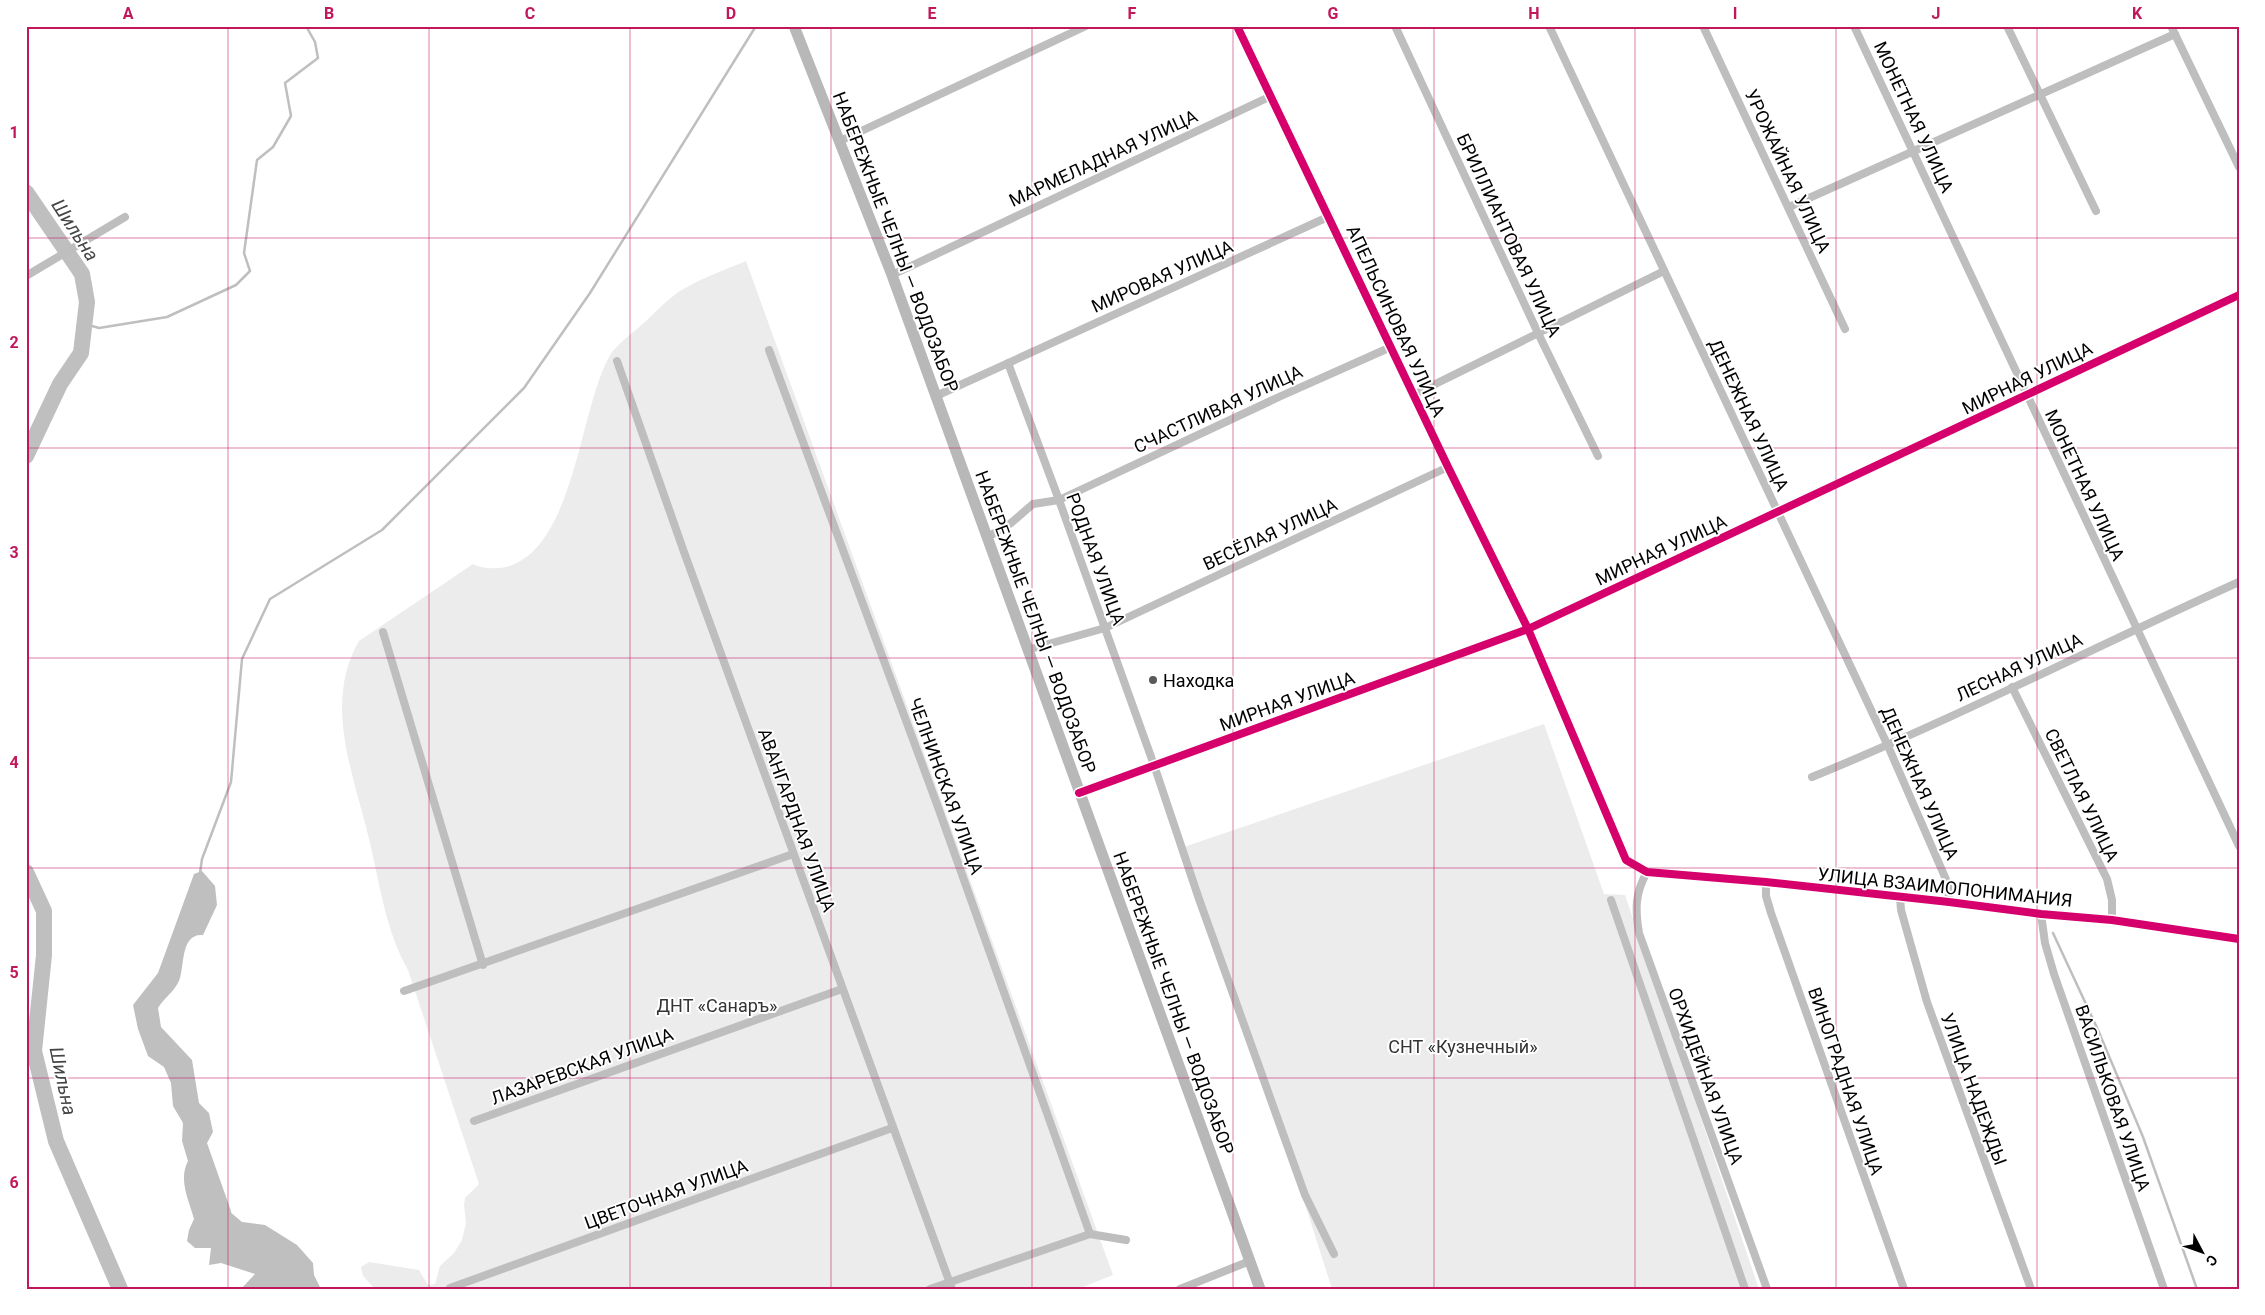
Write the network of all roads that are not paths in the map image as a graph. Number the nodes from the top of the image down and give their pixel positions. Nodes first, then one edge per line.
1 (794, 26) edge
2 (1086, 26) edge
3 (1237, 26) edge
4 (1395, 26) edge
5 (1549, 26) edge
6 (1703, 26) edge
7 (1854, 26) edge
8 (2007, 26) edge
9 (2171, 26) edge
10 (2175, 34) junction
11 (2040, 95) junction
12 (1271, 96) junction
13 (840, 141) junction
14 (1914, 152) junction
15 (2239, 168) edge
16 (1789, 207) junction
17 (2096, 211) dead end
18 (1330, 216) junction
19 (125, 217) dead end
20 (1664, 271) junction
21 (892, 275) junction
22 (26, 276) edge
23 (2239, 295) edge
24 (1845, 329) dead end
25 (1538, 333) junction
26 (1391, 347) junction
27 (769, 350) dead end
28 (617, 361) dead end
29 (1008, 363) junction
30 (1415, 394) junction
31 (2026, 395) junction
32 (936, 396) junction
33 (1598, 456) dead end
34 (1448, 467) junction
35 (1060, 500) junction
36 (1778, 510) junction
37 (988, 537) junction
38 (2239, 582) edge
39 (1105, 628) junction
40 (2137, 628) junction
41 (1528, 629) junction
42 (383, 632) dead end
43 (1027, 650) junction
44 (2012, 687) junction
45 (1888, 746) junction
46 (1154, 765) junction
47 (1812, 777) dead end
48 (1079, 793) junction
49 (2239, 846) edge
50 (793, 854) junction
51 (1648, 872) junction
52 (1766, 882) junction
53 (1900, 897) junction
54 (1611, 900) dead end
55 (1949, 902) junction
56 (2041, 914) junction
57 (2112, 920) junction
58 (2239, 938) edge
59 (483, 965) junction
60 (842, 989) junction
61 (404, 992) dead end
62 (474, 1121) dead end
63 (892, 1128) junction
64 (1090, 1234) junction
65 (1126, 1240) dead end
66 (1334, 1254) dead end
67 (1250, 1261) junction
68 (950, 1285) edge
69 (450, 1288) edge
70 (930, 1289) edge
71 (1180, 1289) edge
72 (1260, 1289) edge
73 (1745, 1289) edge
74 (1767, 1289) edge
75 (1904, 1289) edge
76 (2031, 1289) edge
77 (2164, 1289) edge

1 - 13 main road, НАБЕРЕЖНЫЕ ЧЕЛНЫ — ВОДОЗАБОР
2 - 13 street
3 - 12 street, АПЕЛЬСИНОВАЯ УЛИЦА
4 - 25 street, БРИЛЛИАНТОВАЯ УЛИЦА
5 - 20 street, ДЕНЕЖНАЯ УЛИЦА
6 - 16 street, УРОЖАЙНАЯ УЛИЦА
7 - 14 street, МОНЕТНАЯ УЛИЦА
8 - 11 street
9 - 10 street
10 - 11 street
10 - 15 street
11 - 14 street
11 - 17 street
12 - 18 street, АПЕЛЬСИНОВАЯ УЛИЦА
12 - 21 street, МАРМЕЛАДНАЯ УЛИЦА
13 - 21 main road, НАБЕРЕЖНЫЕ ЧЕЛНЫ — ВОДОЗАБОР
14 - 16 street
14 - 31 street, МОНЕТНАЯ УЛИЦА
16 - 24 street, УРОЖАЙНАЯ УЛИЦА
18 - 26 street, АПЕЛЬСИНОВАЯ УЛИЦА
18 - 29 street, МИРОВАЯ УЛИЦА
19 - 22 street
20 - 25 street
20 - 36 street, ДЕНЕЖНАЯ УЛИЦА
21 - 32 main road, НАБЕРЕЖНЫЕ ЧЕЛНЫ — ВОДОЗАБОР
23 - 31 street, МИРНАЯ УЛИЦА
25 - 30 street
25 - 33 street, БРИЛЛИАНТОВАЯ УЛИЦА
26 - 30 street, АПЕЛЬСИНОВАЯ УЛИЦА
26 - 35 street, СЧАСТЛИВАЯ УЛИЦА
27 - 64 street, ЧЕЛНИНСКАЯ УЛИЦА
28 - 50 street, АВАНГАРДНАЯ УЛИЦА
29 - 32 street, МИРОВАЯ УЛИЦА
29 - 35 street, РОДНАЯ УЛИЦА
30 - 34 street, АПЕЛЬСИНОВАЯ УЛИЦА
31 - 36 street, МИРНАЯ УЛИЦА
31 - 40 street, МОНЕТНАЯ УЛИЦА
32 - 37 main road, НАБЕРЕЖНЫЕ ЧЕЛНЫ — ВОДОЗАБОР
34 - 39 street, ВЕСЁЛАЯ УЛИЦА
34 - 41 street, АПЕЛЬСИНОВАЯ УЛИЦА
35 - 37 street, СЧАСТЛИВАЯ УЛИЦА
35 - 39 street, РОДНАЯ УЛИЦА
36 - 41 street, МИРНАЯ УЛИЦА
36 - 45 street, ДЕНЕЖНАЯ УЛИЦА
37 - 43 main road, НАБЕРЕЖНЫЕ ЧЕЛНЫ — ВОДОЗАБОР
38 - 40 street, ЛЕСНАЯ УЛИЦА
39 - 43 street, ВЕСЁЛАЯ УЛИЦА
39 - 46 street, РОДНАЯ УЛИЦА
40 - 44 street, ЛЕСНАЯ УЛИЦА
40 - 49 street, МОНЕТНАЯ УЛИЦА
41 - 46 street, МИРНАЯ УЛИЦА
41 - 51 street, АПЕЛЬСИНОВАЯ УЛИЦА
42 - 59 street
43 - 48 main road, НАБЕРЕЖНЫЕ ЧЕЛНЫ — ВОДОЗАБОР
44 - 45 street, ЛЕСНАЯ УЛИЦА
44 - 57 street, СВЕТЛАЯ УЛИЦА
45 - 47 street, ЛЕСНАЯ УЛИЦА
45 - 55 street, ДЕНЕЖНАЯ УЛИЦА
46 - 48 street, МИРНАЯ УЛИЦА
46 - 66 street, РОДНАЯ УЛИЦА
48 - 67 main road, НАБЕРЕЖНЫЕ ЧЕЛНЫ — ВОДОЗАБОР
50 - 59 street
50 - 60 street, АВАНГАРДНАЯ УЛИЦА
51 - 52 street, УЛИЦА ВЗАИМОПОНИМАНИЯ
51 - 74 street, ОРХИДЕЙНАЯ УЛИЦА
52 - 53 street, УЛИЦА ВЗАИМОПОНИМАНИЯ
52 - 75 street, ВИНОГРАДНАЯ УЛИЦА
53 - 55 street, УЛИЦА ВЗАИМОПОНИМАНИЯ
53 - 76 street, УЛИЦА НАДЕЖДЫ
54 - 73 street
55 - 56 street, УЛИЦА ВЗАИМОПОНИМАНИЯ
56 - 57 street, УЛИЦА ВЗАИМОПОНИМАНИЯ
56 - 77 street, ВАСИЛЬКОВАЯ УЛИЦА
57 - 58 street, УЛИЦА ВЗАИМОПОНИМАНИЯ
59 - 61 street
60 - 62 street, ЛАЗАРЕВСКАЯ УЛИЦА
60 - 63 street, АВАНГАРДНАЯ УЛИЦА
63 - 68 street, АВАНГАРДНАЯ УЛИЦА
63 - 69 street, ЦВЕТОЧНАЯ УЛИЦА
64 - 65 street
64 - 68 street
67 - 71 street
67 - 72 main road, НАБЕРЕЖНЫЕ ЧЕЛНЫ — ВОДОЗАБОР
68 - 70 street

